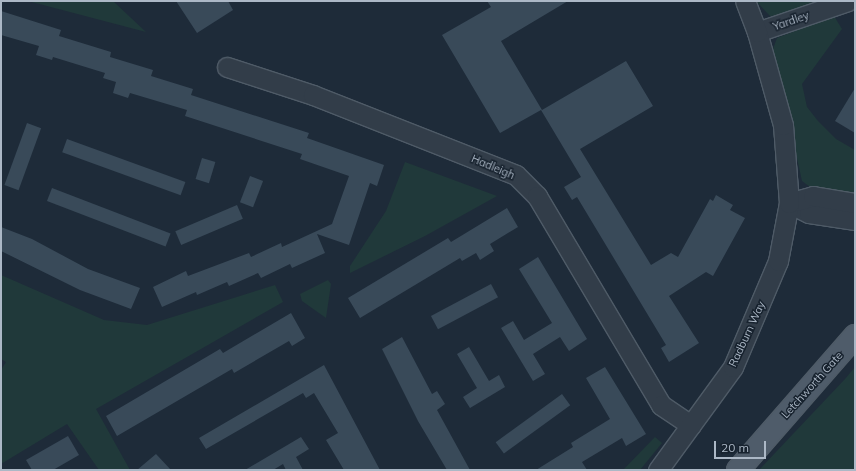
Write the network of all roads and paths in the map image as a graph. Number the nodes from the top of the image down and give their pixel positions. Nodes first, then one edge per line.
1 (745, 1) edge
2 (848, 1) edge
3 (757, 32) junction
4 (227, 67) dead end
5 (789, 203) junction
6 (855, 203) edge
7 (855, 220) edge
8 (855, 336) edge
9 (691, 424) junction
10 (658, 470) edge
11 (738, 470) edge

1 - 3 street, Radburn Way
2 - 3 street, Yardley
3 - 5 street, Radburn Way
4 - 9 street, Hadleigh
5 - 6 street
5 - 7 street
5 - 9 street, Radburn Way
8 - 11 main road, Letchworth Gate
9 - 10 street, Radburn Way

